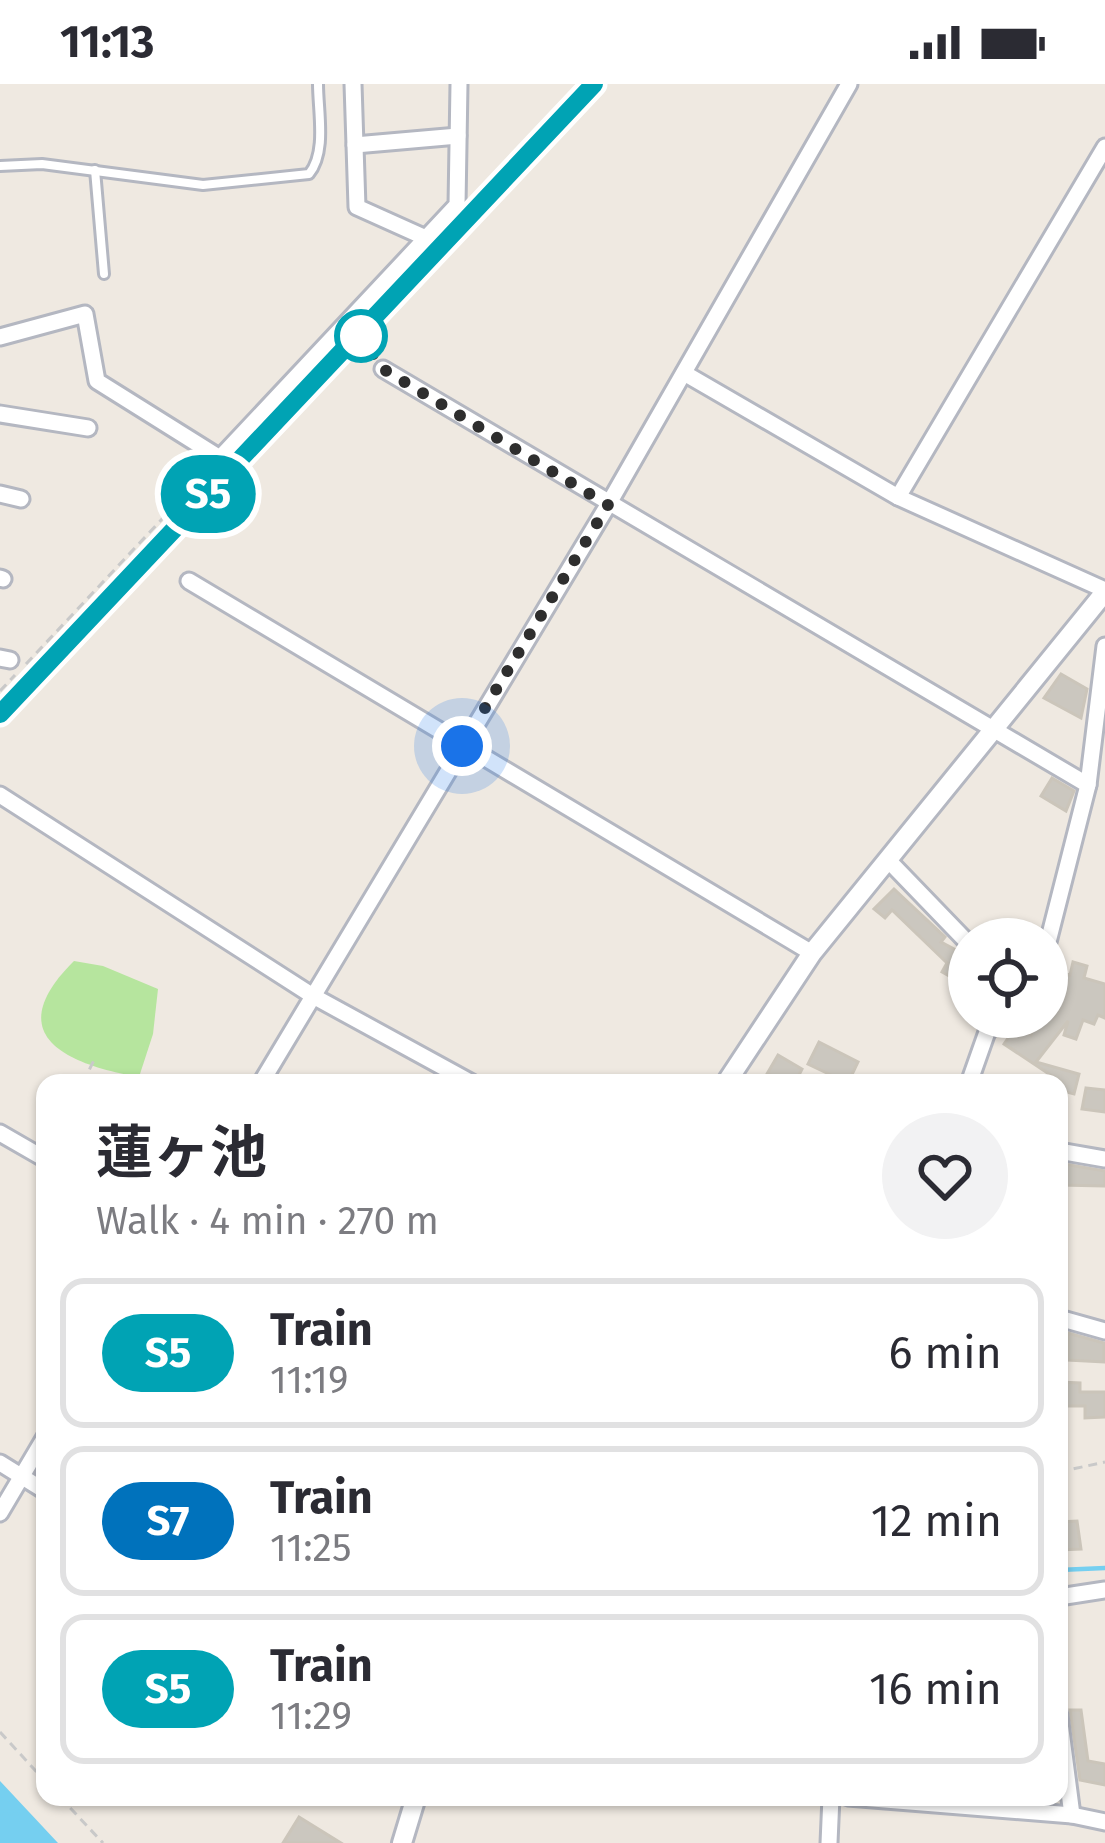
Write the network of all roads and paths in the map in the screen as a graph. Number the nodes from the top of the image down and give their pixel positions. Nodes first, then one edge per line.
1 (318, 84) edge
2 (352, 84) edge
3 (458, 84) edge
4 (849, 84) edge
5 (458, 136) junction
6 (355, 145) junction
7 (1105, 147) edge
8 (0, 166) edge
9 (95, 170) junction
10 (426, 238) junction
11 (104, 274) dead end
12 (0, 337) edge
13 (383, 369) dead end
14 (684, 373) junction
15 (0, 414) edge
16 (88, 428) dead end
17 (220, 458) junction
18 (0, 494) edge
19 (898, 497) junction
20 (21, 499) dead end
21 (608, 505) junction
22 (189, 581) dead end
23 (1103, 600) edge
24 (1105, 646) edge
25 (0, 692) edge
26 (995, 734) junction
27 (462, 746) junction
28 (1088, 785) junction
29 (0, 794) edge
30 (888, 860) junction
31 (1054, 918) edge
32 (948, 922) edge
33 (812, 953) junction
34 (314, 996) junction
35 (985, 1038) edge
36 (94, 1060) dead end
37 (87, 1074) edge
38 (266, 1074) edge
39 (456, 1074) edge
40 (732, 1074) edge
41 (972, 1074) edge
42 (0, 1133) edge
43 (1068, 1153) edge
44 (36, 1155) edge
45 (1105, 1160) edge
46 (1068, 1321) edge
47 (1105, 1331) edge
48 (36, 1451) edge
49 (1105, 1462) edge
50 (0, 1463) edge
51 (1068, 1470) edge
52 (21, 1475) junction
53 (36, 1485) edge
54 (0, 1514) edge
55 (1105, 1590) edge
56 (1068, 1596) edge
57 (0, 1732) edge
58 (36, 1771) edge
59 (1068, 1784) edge
60 (68, 1806) edge
61 (413, 1806) edge
62 (830, 1806) edge
63 (960, 1806) edge
64 (1072, 1815) junction
65 (1105, 1822) edge
66 (103, 1843) edge
67 (402, 1843) edge
68 (830, 1843) edge

1 - 9 lane
2 - 6 street
3 - 5 street
4 - 14 street
5 - 6 street
5 - 10 street
6 - 10 street
7 - 19 street
8 - 9 lane
9 - 11 lane
10 - 17 street
12 - 17 street
13 - 21 street
14 - 19 street
14 - 21 street
15 - 16 street
17 - 25 path
18 - 20 street
19 - 23 street
21 - 26 street
21 - 27 street
22 - 27 street
23 - 26 street
24 - 28 street
26 - 28 street
26 - 30 street
27 - 33 street
27 - 34 street
28 - 31 street
29 - 34 street
30 - 32 street
30 - 33 street
33 - 40 street
34 - 38 street
34 - 39 street
35 - 41 street
36 - 37 path
42 - 44 street
43 - 45 street
46 - 47 street
48 - 52 street
49 - 51 path
50 - 52 street
52 - 53 street
52 - 54 street
55 - 56 street
57 - 58 path
59 - 64 street
60 - 66 path
61 - 67 street
62 - 68 street
63 - 64 street
64 - 65 street

